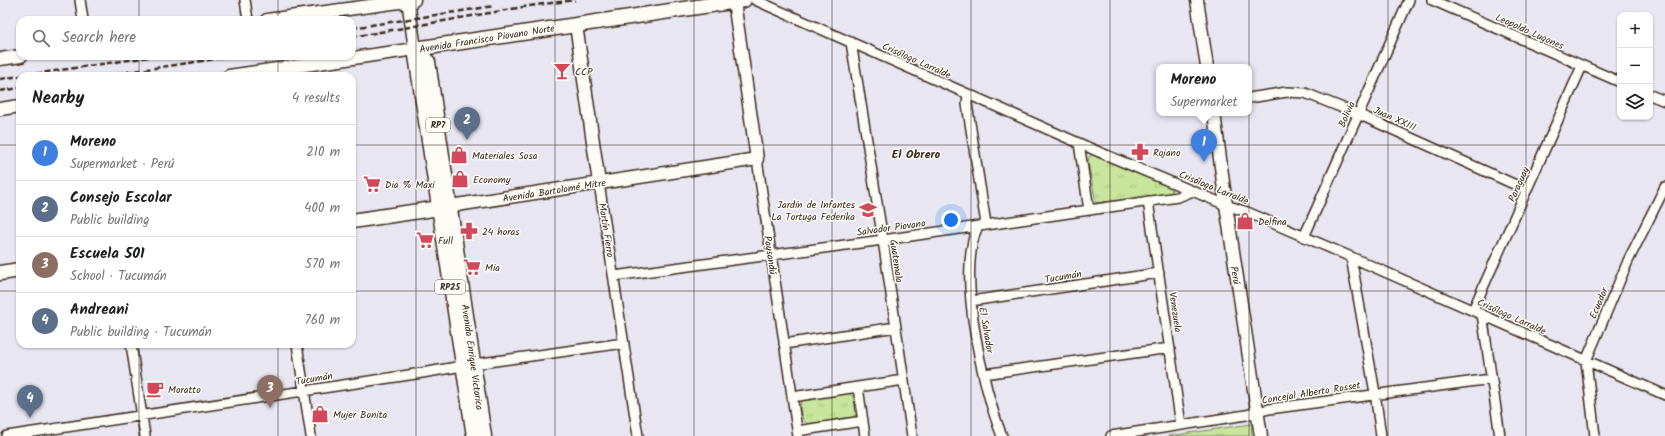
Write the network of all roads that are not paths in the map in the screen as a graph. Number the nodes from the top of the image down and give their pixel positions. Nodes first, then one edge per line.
1 (80, 0) edge
2 (245, 0) edge
3 (410, 0) edge
4 (755, 0) edge
5 (1197, 0) edge
6 (1409, 0) edge
7 (1432, 0) edge
8 (739, 1) edge
9 (82, 16) edge
10 (247, 16) edge
11 (296, 16) edge
12 (576, 25) junction
13 (850, 42) junction
14 (415, 49) junction
15 (16, 57) edge
16 (356, 58) edge
17 (0, 59) edge
18 (346, 60) edge
19 (1207, 64) edge
20 (1582, 66) junction
21 (271, 72) edge
22 (1617, 81) edge
23 (968, 94) junction
24 (1653, 96) edge
25 (1252, 98) edge
26 (1665, 101) edge
27 (16, 107) edge
28 (0, 109) edge
29 (1358, 114) junction
30 (1214, 116) edge
31 (1079, 143) junction
32 (757, 159) junction
33 (599, 183) junction
34 (1665, 187) edge
35 (1527, 190) junction
36 (1193, 191) junction
37 (1148, 201) junction
38 (1226, 205) junction
39 (444, 207) junction
40 (1089, 210) junction
41 (356, 220) edge
42 (982, 225) junction
43 (1304, 237) junction
44 (883, 240) junction
45 (771, 254) junction
46 (1351, 257) junction
47 (16, 270) edge
48 (0, 272) edge
49 (1159, 273) junction
50 (614, 276) junction
51 (971, 301) junction
52 (1478, 312) junction
53 (896, 327) junction
54 (624, 343) junction
55 (784, 344) junction
56 (131, 348) edge
57 (298, 348) edge
58 (1170, 348) junction
59 (1586, 361) junction
60 (469, 365) junction
61 (984, 374) junction
62 (1490, 379) junction
63 (904, 380) junction
64 (858, 387) junction
65 (304, 391) junction
66 (1375, 393) junction
67 (1665, 395) edge
68 (792, 396) junction
69 (1257, 412) junction
70 (142, 415) junction
71 (863, 421) junction
72 (1181, 425) junction
73 (798, 434) edge
74 (7, 436) edge
75 (145, 436) edge
76 (311, 436) edge
77 (474, 436) edge
78 (484, 436) edge
79 (638, 436) edge
80 (865, 436) edge
81 (912, 436) edge
82 (1002, 436) edge
83 (1111, 436) edge
84 (1261, 436) edge
85 (1381, 436) edge
86 (1500, 436) edge
87 (1595, 436) edge

1 - 9 street
2 - 10 street
3 - 11 street
3 - 14 street
4 - 13 street, Crisólogo Larralde
5 - 19 street
6 - 29 street, Bolivia
7 - 20 street, Leopoldo Lugones
8 - 12 main road, Avenida Francisco Piovano Norte
8 - 32 street, Paysandú
12 - 14 main road, Avenida Francisco Piovano Norte
12 - 33 street, Martín Fierro
13 - 23 street, Crisólogo Larralde
13 - 44 street, Guatemala
14 - 16 street, Avenida Francisco Piovano Norte
14 - 39 main road, RP7
15 - 17 street
18 - 21 street, Avenida Francisco Piovano Norte
20 - 22 street, Leopoldo Lugones
20 - 35 street, Paraguay
23 - 31 street, Crisólogo Larralde
23 - 42 street, El Salvador
24 - 26 street
25 - 29 street, Juan XXIII
27 - 28 street
29 - 35 street, Juan XXIII
29 - 43 street, Bolivia
30 - 38 street, Perú
31 - 36 street, Crisólogo Larralde
31 - 40 street
32 - 33 street, Avenida Bartolomé Mitre
32 - 45 street, Paysandú
33 - 39 street, Avenida Bartolomé Mitre
33 - 50 street, Martín Fierro
34 - 59 street, Ecuador
35 - 52 street, Paraguay
36 - 37 street, Salvador Piovano
36 - 38 street, Crisólogo Larralde
37 - 40 street, Salvador Piovano
37 - 49 street, Venezuela
38 - 43 street, Crisólogo Larralde
38 - 69 street, Perú
39 - 41 main road, Avenida Bartolomé Mitre
39 - 60 main road, Avenida Enrique Victorica / RP25
40 - 42 street, Salvador Piovano
42 - 44 street, Salvador Piovano
42 - 51 street, El Salvador
43 - 46 street, Crisólogo Larralde
44 - 45 street, Salvador Piovano
44 - 53 street, Guatemala
45 - 50 street, Salvador Piovano
45 - 55 street, Paysandú
46 - 52 street, Crisólogo Larralde
46 - 66 street
47 - 48 main road
49 - 51 street, Tucumán
49 - 58 street, Venezuela
50 - 54 street, Martín Fierro
51 - 61 street, El Salvador
52 - 59 street, Crisólogo Larralde
52 - 62 street
53 - 55 street
53 - 63 street, Guatemala
54 - 60 street, Tucumán
54 - 79 street, Martín Fierro
55 - 68 street, Paysandú
56 - 70 street
57 - 65 street
58 - 61 street
58 - 72 street, Venezuela
59 - 67 street, Crisólogo Larralde
59 - 87 street, Ecuador
60 - 65 street, Tucumán
60 - 77 main road, Avenida Enrique Victorica / RP25
60 - 78 main road, Avenida Enrique Victorica / RP25
61 - 82 street, El Salvador
62 - 66 street, Concejal Alberto Rosset
62 - 86 street
63 - 64 street
63 - 81 street, Guatemala
64 - 68 street
64 - 71 street
65 - 70 street, Tucumán
65 - 76 street
66 - 69 street, Concejal Alberto Rosset
66 - 85 street
68 - 73 street, Paysandú
69 - 72 street, Concejal Alberto Rosset
69 - 84 street, Perú
70 - 74 street, Tucumán
70 - 75 street
71 - 73 street
71 - 80 street
72 - 83 street, Concejal Alberto Rosset

